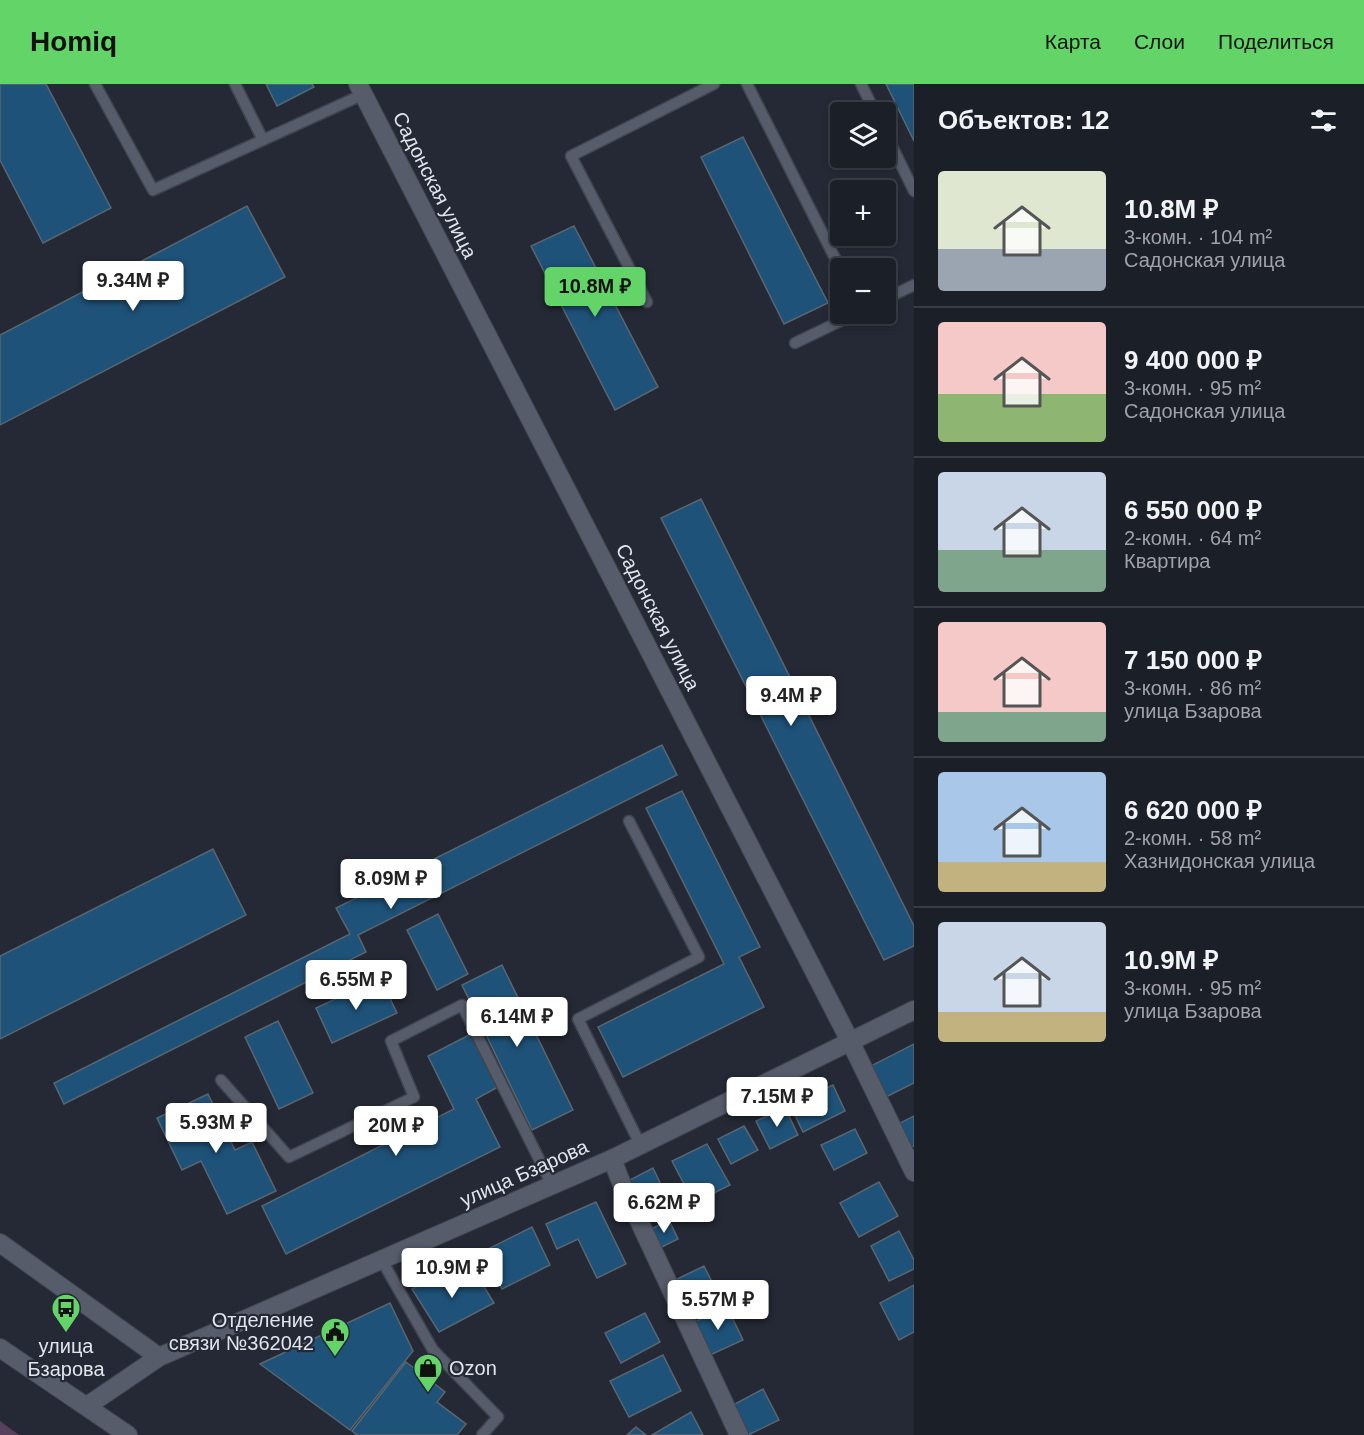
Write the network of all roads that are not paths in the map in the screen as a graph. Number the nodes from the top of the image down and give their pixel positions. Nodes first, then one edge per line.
1 (95, 84) edge
2 (235, 84) edge
3 (714, 84) edge
4 (747, 84) edge
5 (861, 84) edge
6 (361, 89) edge
7 (870, 102) edge
8 (263, 140) junction
9 (896, 154) edge
10 (914, 190) edge
11 (835, 258) edge
12 (914, 285) edge
13 (896, 294) edge
14 (646, 302) dead end
15 (834, 324) edge
16 (795, 343) dead end
17 (629, 821) dead end
18 (914, 1010) edge
19 (850, 1041) junction
20 (221, 1080) dead end
21 (640, 1144) junction
22 (612, 1159) junction
23 (914, 1172) edge
24 (552, 1185) junction
25 (0, 1244) edge
26 (381, 1259) junction
27 (0, 1348) edge
28 (159, 1357) junction
29 (87, 1406) junction
30 (128, 1435) edge
31 (482, 1435) edge
32 (739, 1435) edge

1 - 8 lane
2 - 8 lane
3 - 14 lane
4 - 11 lane
5 - 7 lane
6 - 8 lane
6 - 19 street, Садонская улица
9 - 10 lane
12 - 13 lane
15 - 16 lane
17 - 21 lane
18 - 19 street, улица Бзарова
19 - 21 street, улица Бзарова
19 - 23 street, Садонская улица
20 - 24 lane
21 - 22 street, улица Бзарова
22 - 24 street, улица Бзарова
22 - 32 street
24 - 26 street, улица Бзарова
25 - 28 street
26 - 28 street, улица Бзарова
26 - 31 lane
27 - 29 street
28 - 29 street, улица Бзарова
29 - 30 street

